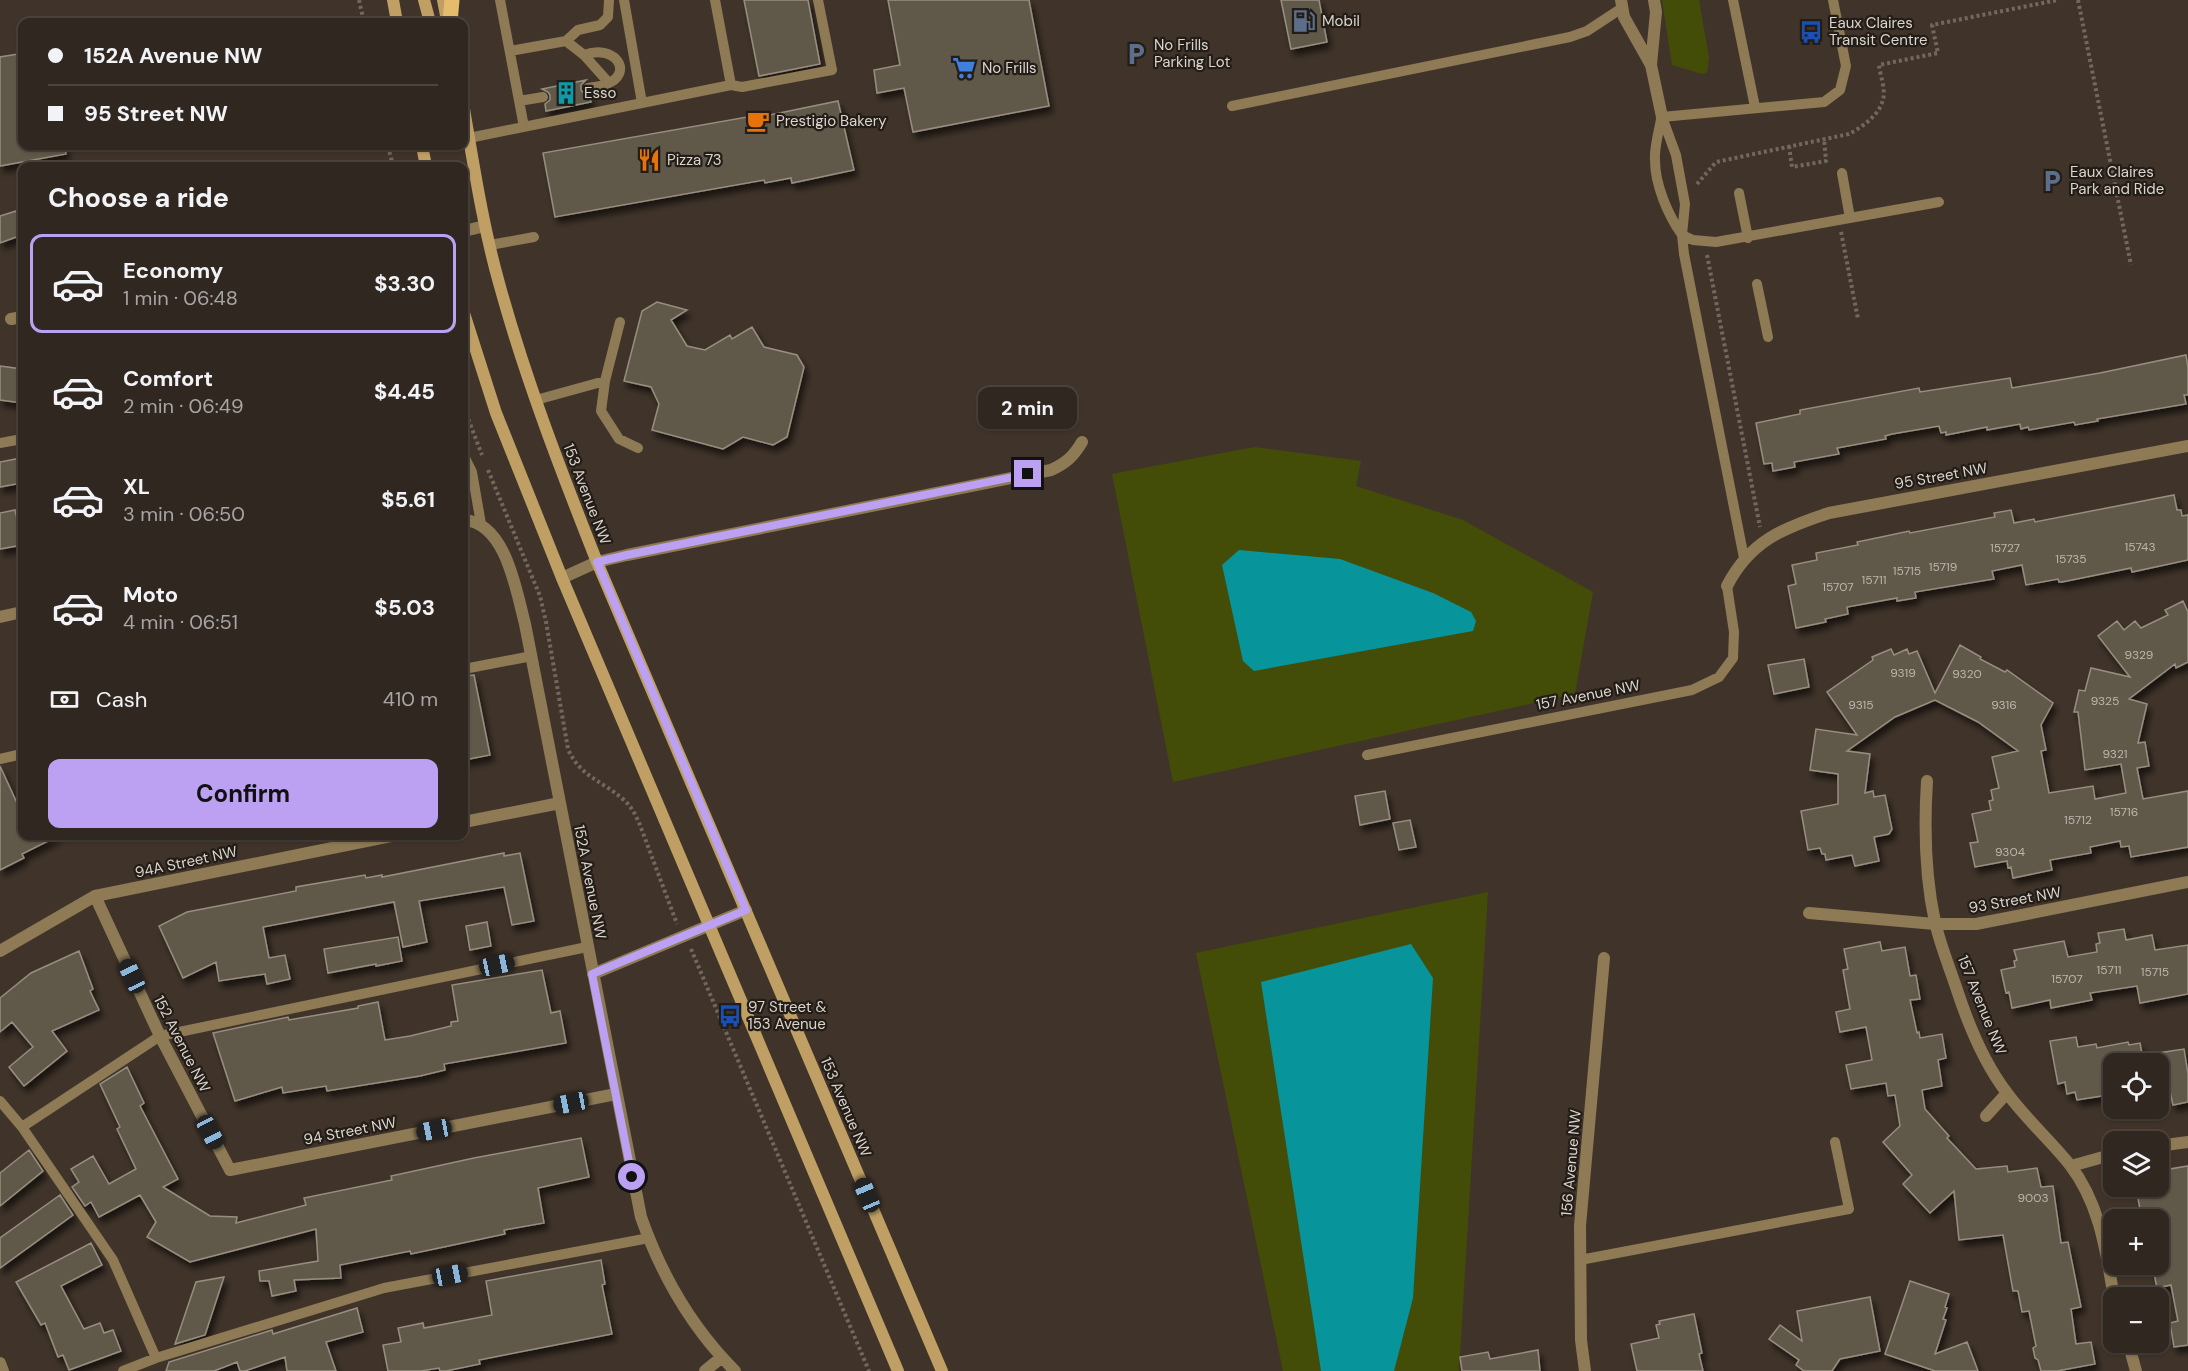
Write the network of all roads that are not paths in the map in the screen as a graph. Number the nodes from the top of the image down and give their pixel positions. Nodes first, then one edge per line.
1 (393, 0) edge
2 (424, 0) edge
3 (443, 0) edge
4 (452, 0) edge
5 (500, 0) edge
6 (609, 0) edge
7 (624, 0) edge
8 (715, 0) edge
9 (819, 0) edge
10 (1654, 0) edge
11 (1733, 0) edge
12 (1833, 0) edge
13 (1622, 4) edge
14 (396, 18) edge
15 (429, 18) edge
16 (447, 18) edge
17 (449, 18) edge
18 (566, 41) junction
19 (510, 51) junction
20 (584, 55) junction
21 (1651, 65) junction
22 (609, 83) junction
23 (731, 85) junction
24 (588, 88) dead end
25 (543, 97) dead end
26 (519, 100) junction
27 (642, 103) junction
28 (1232, 106) dead end
29 (1755, 107) junction
30 (1662, 117) junction
31 (524, 127) junction
32 (468, 132) edge
33 (469, 138) junction
34 (1842, 173) dead end
35 (1739, 193) dead end
36 (1939, 202) dead end
37 (1851, 218) junction
38 (485, 226) junction
39 (468, 230) edge
40 (1682, 235) junction
41 (534, 237) dead end
42 (1748, 238) junction
43 (490, 245) junction
44 (1757, 284) dead end
45 (620, 322) dead end
46 (468, 326) edge
47 (1768, 337) dead end
48 (606, 381) junction
49 (536, 400) junction
50 (18, 440) edge
51 (1082, 442) dead end
52 (0, 443) edge
53 (2188, 446) edge
54 (638, 448) dead end
55 (468, 464) edge
56 (468, 521) edge
57 (481, 524) junction
58 (1744, 558) junction
59 (597, 562) junction
60 (562, 578) junction
61 (1727, 586) joint
62 (18, 613) edge
63 (0, 617) edge
64 (532, 656) junction
65 (468, 668) edge
66 (18, 755) edge
67 (1367, 755) dead end
68 (0, 759) edge
69 (1927, 781) dead end
70 (560, 803) junction
71 (468, 821) edge
72 (371, 840) edge
73 (2188, 882) edge
74 (95, 896) junction
75 (746, 910) junction
76 (1809, 913) dead end
77 (1935, 924) junction
78 (709, 926) junction
79 (587, 946) junction
80 (0, 951) edge
81 (1604, 958) dead end
82 (592, 974) junction
83 (160, 1036) junction
84 (2007, 1093) junction
85 (616, 1094) junction
86 (0, 1101) edge
87 (1986, 1116) dead end
88 (22, 1127) junction
89 (1835, 1142) dead end
90 (2188, 1142) edge
91 (2169, 1145) edge
92 (2103, 1157) edge
93 (2071, 1166) junction
94 (230, 1170) joint
95 (648, 1238) junction
96 (1580, 1260) junction
97 (2113, 1287) edge
98 (2131, 1353) edge
99 (722, 1357) junction
100 (156, 1358) junction
101 (0, 1363) edge
102 (3, 1371) edge
103 (123, 1371) edge
104 (705, 1371) edge
105 (735, 1371) edge
106 (898, 1371) edge
107 (942, 1371) edge
108 (1585, 1371) edge
109 (2136, 1371) edge

1 - 14 main road
2 - 15 main road
3 - 16 main road
4 - 17 main road
5 - 19 lane
6 - 18 lane
7 - 27 lane
8 - 23 lane
9 - 23 lane
10 - 21 street
11 - 29 lane
12 - 29 lane
13 - 21 street
13 - 28 lane
18 - 19 lane
18 - 20 lane
19 - 26 lane
20 - 22 lane
20 - 22 lane
21 - 30 street
22 - 24 lane
23 - 27 lane
25 - 26 lane
26 - 31 lane
27 - 31 lane
29 - 30 lane
30 - 40 lane
30 - 40 lane
31 - 33 lane
32 - 33 main road, 153 Avenue NW
33 - 38 main road, 153 Avenue NW
34 - 37 lane
35 - 42 lane
36 - 37 lane
37 - 42 lane
38 - 39 street
38 - 43 main road, 153 Avenue NW
40 - 42 lane
40 - 58 lane
41 - 43 lane
43 - 49 main road, 153 Avenue NW
44 - 47 lane
45 - 48 lane
46 - 60 main road
48 - 49 lane
48 - 54 lane
49 - 59 main road, 153 Avenue NW
50 - 52 lane
51 - 59 street
53 - 58 street, 95 Street NW
55 - 57 lane
56 - 57 street
57 - 64 street, 152A Avenue NW
58 - 61 street, 95 Street NW
59 - 60 street
59 - 75 main road, 153 Avenue NW
60 - 78 main road
61 - 67 lane, 157 Avenue NW
62 - 63 street
64 - 65 lane
64 - 70 street, 152A Avenue NW
66 - 68 lane
69 - 77 street, 157 Avenue NW
70 - 71 street
70 - 79 street, 152A Avenue NW
72 - 74 street, 94A Street NW
73 - 77 street, 93 Street NW
74 - 80 street, 94A Street NW
74 - 83 street, 152 Avenue NW
75 - 78 street
75 - 107 main road, 153 Avenue NW
76 - 77 street, 93 Street NW
77 - 84 street, 157 Avenue NW
78 - 82 street
78 - 106 main road
79 - 82 street, 152A Avenue NW
79 - 83 lane
81 - 96 street, 156 Avenue NW
82 - 85 street, 152A Avenue NW
83 - 88 lane
83 - 94 street, 152 Avenue NW
84 - 87 street
84 - 93 street, 157 Avenue NW
85 - 94 street, 94 Street NW
85 - 95 street, 152A Avenue NW
86 - 88 lane
88 - 100 lane
89 - 96 lane
90 - 91 street
92 - 93 street
93 - 97 street, 157 Avenue NW
95 - 99 street, 152A Avenue NW
95 - 100 lane
96 - 108 street, 156 Avenue NW
98 - 109 street
99 - 104 street
99 - 105 street, 152A Avenue NW
100 - 103 lane
101 - 102 street

